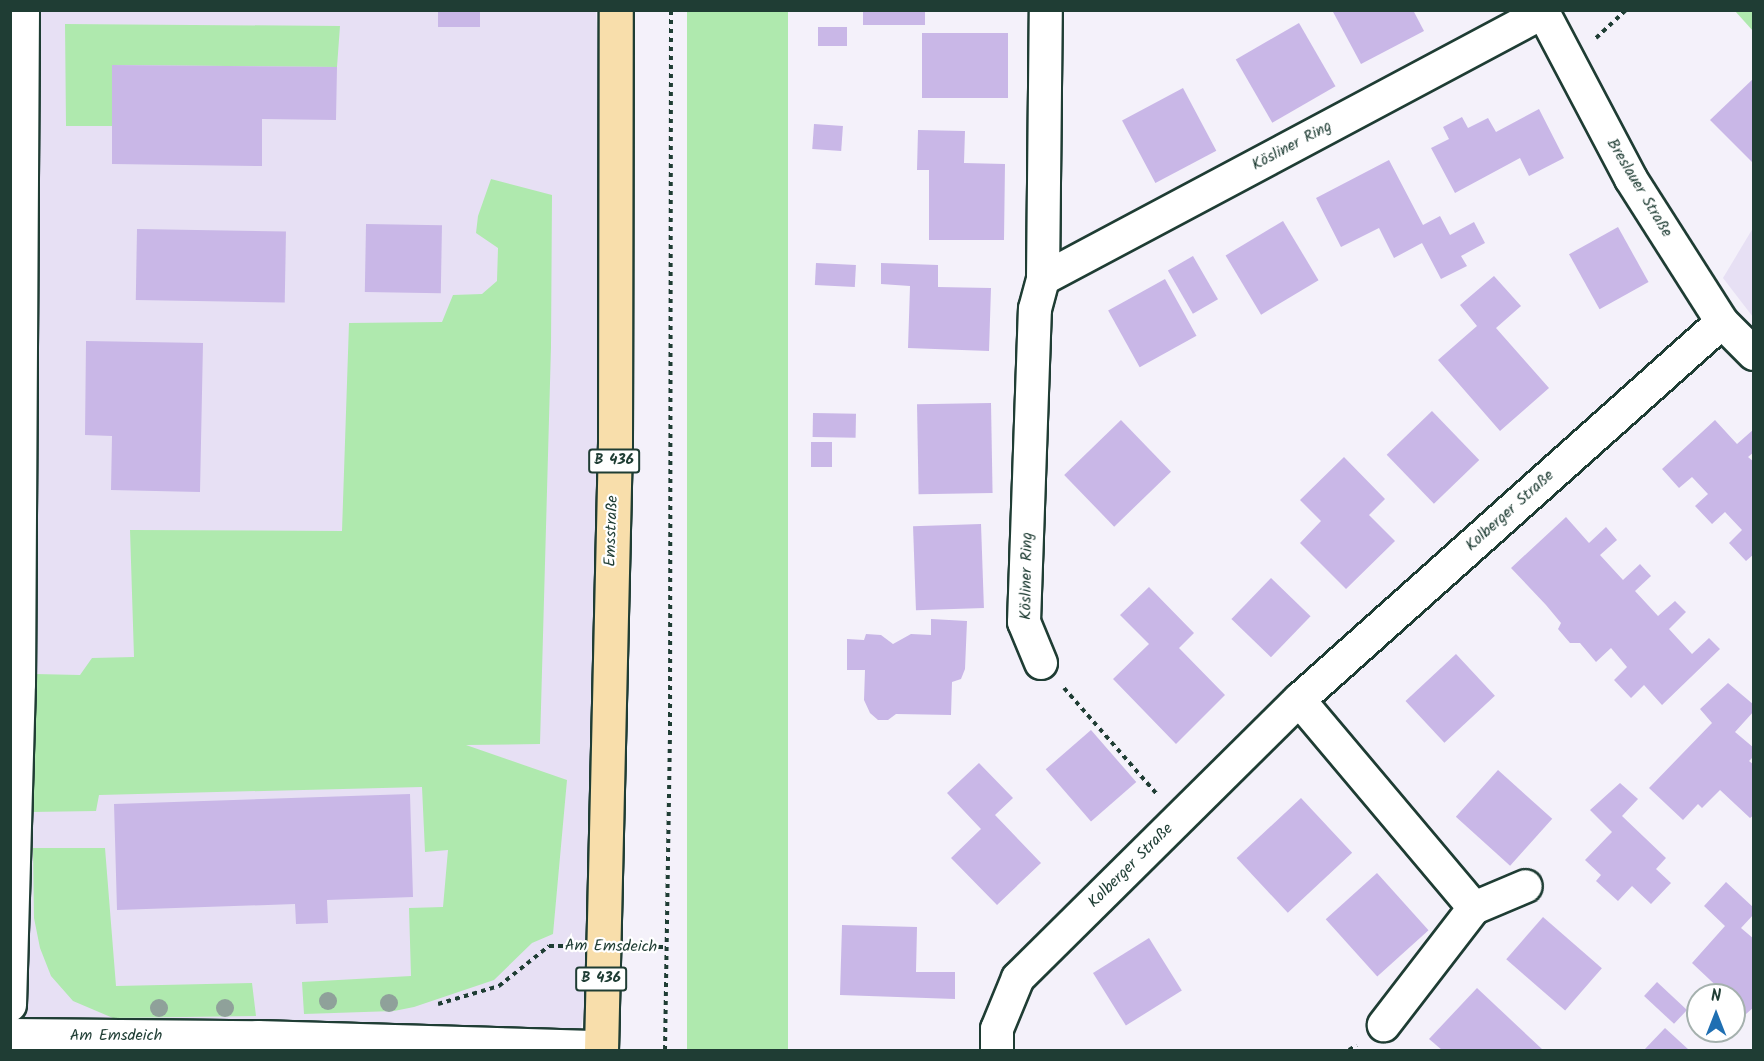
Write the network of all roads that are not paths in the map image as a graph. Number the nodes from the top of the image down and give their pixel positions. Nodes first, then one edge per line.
1 (23, 10) edge
2 (616, 10) edge
3 (1046, 10) edge
4 (1542, 12) edge
5 (1043, 279) junction
6 (1722, 322) junction
7 (1754, 354) edge
8 (1041, 663) road end
9 (1299, 700) junction
10 (1526, 886) dead end
11 (1474, 908) junction
12 (10, 1005) edge
13 (1384, 1025) dead end
14 (10, 1035) edge
15 (601, 1048) edge
16 (997, 1050) edge

1 - 12 street
2 - 15 main road, Emsstraße / B 436
3 - 5 street, Kösliner Ring
4 - 5 street, Kösliner Ring
4 - 6 street, Breslauer Straße
5 - 8 street, Kösliner Ring
6 - 7 street, Breslauer Straße
6 - 9 street, Kolberger Straße
9 - 11 street
9 - 16 street, Kolberger Straße
10 - 11 street
11 - 13 street
14 - 15 street, Am Emsdeich

